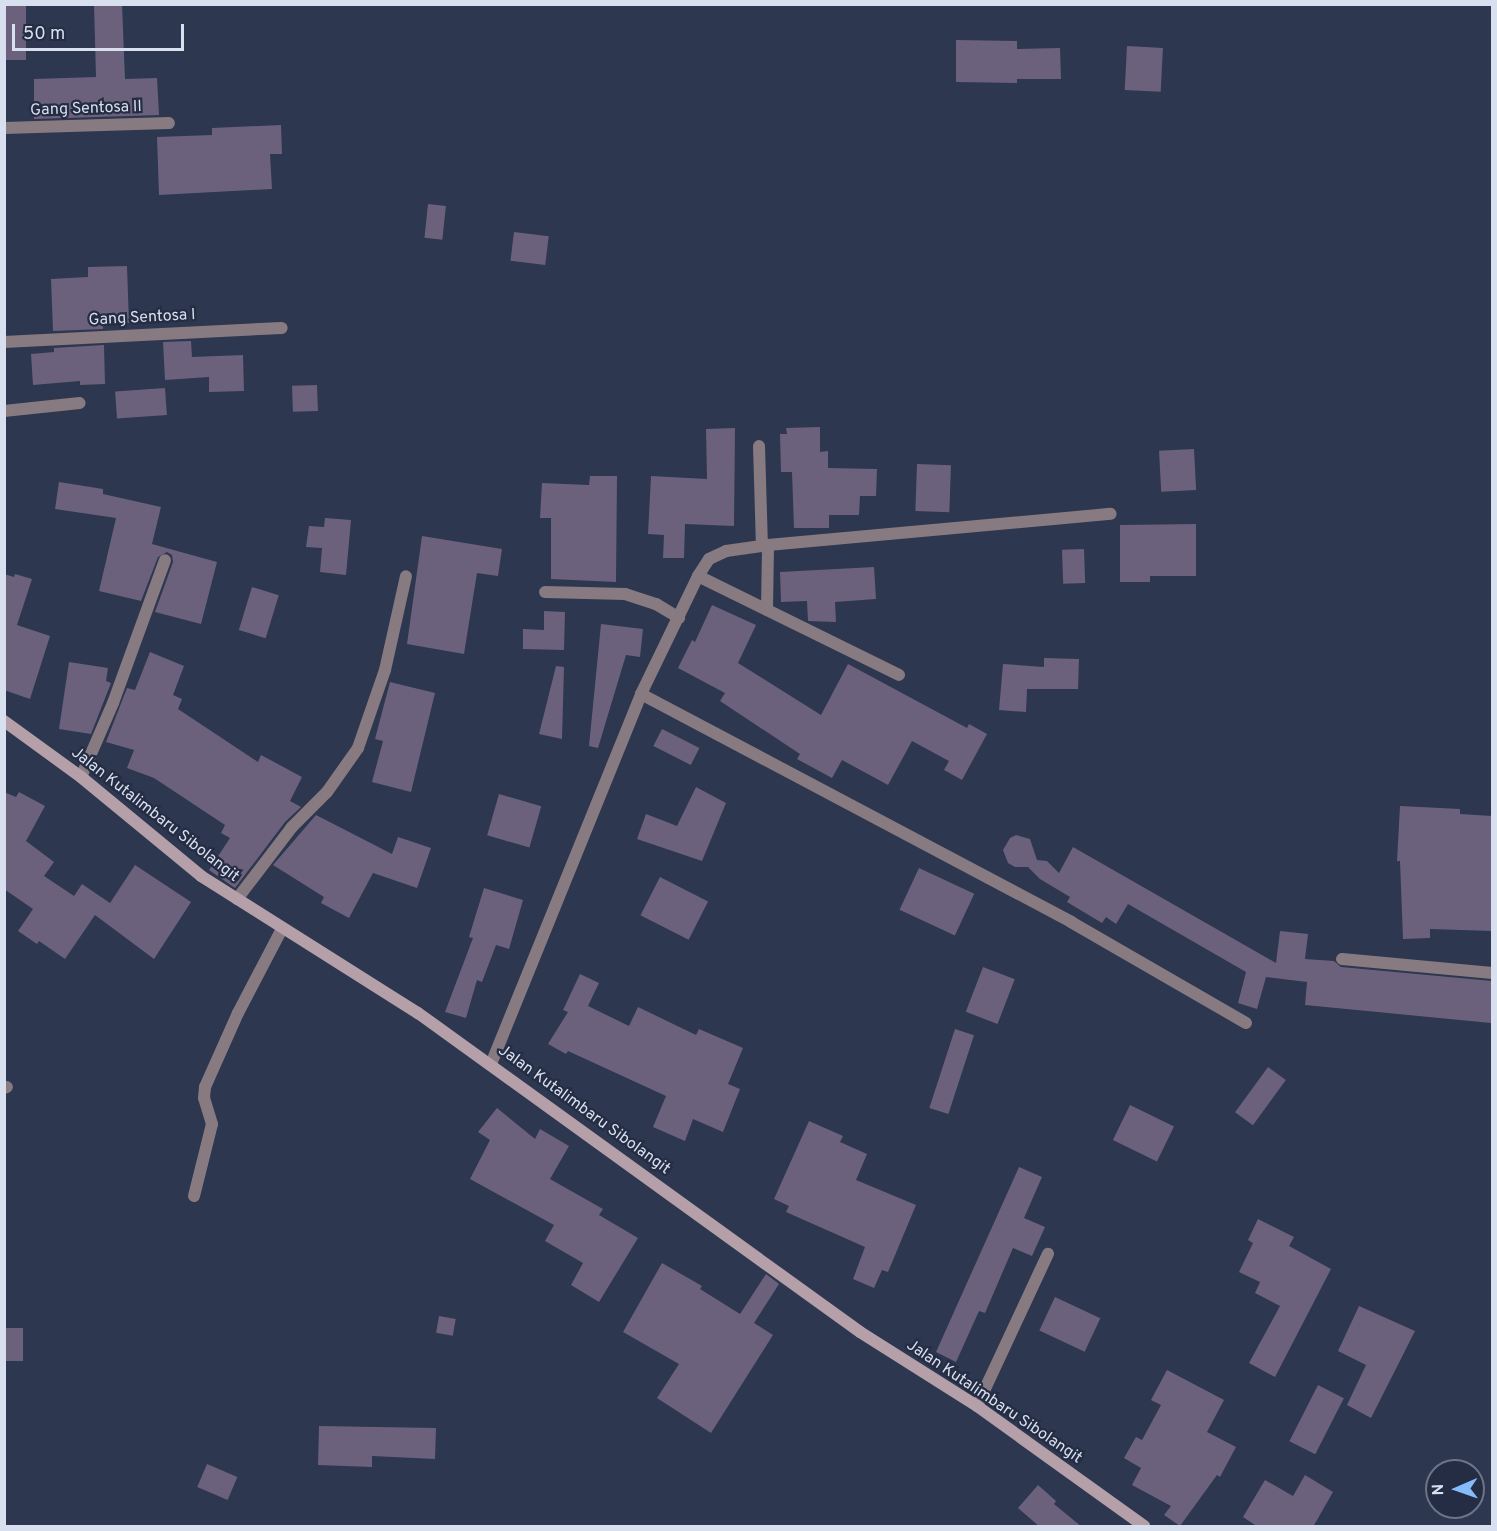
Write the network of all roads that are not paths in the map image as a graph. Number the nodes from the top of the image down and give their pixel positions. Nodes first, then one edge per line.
1 (169, 123) dead end
2 (4, 128) edge
3 (282, 328) dead end
4 (4, 342) edge
5 (80, 403) dead end
6 (4, 411) edge
7 (759, 446) dead end
8 (1111, 514) dead end
9 (765, 546) junction
10 (165, 560) dead end
11 (406, 576) dead end
12 (698, 576) junction
13 (545, 592) dead end
14 (767, 610) junction
15 (679, 618) junction
16 (899, 675) dead end
17 (641, 694) junction
18 (4, 721) edge
19 (81, 777) junction
20 (237, 899) junction
21 (282, 929) junction
22 (1342, 959) dead end
23 (1492, 973) edge
24 (1246, 1023) dead end
25 (491, 1064) junction
26 (194, 1196) dead end
27 (1048, 1254) dead end
28 (977, 1406) junction
29 (1144, 1527) edge

1 - 2 street, Gang Sentosa II
3 - 4 street, Gang Sentosa I
5 - 6 street
7 - 9 street
8 - 9 street
9 - 12 street
9 - 14 street
10 - 19 street
11 - 20 street
12 - 14 street
12 - 15 street
13 - 15 street
14 - 16 street
15 - 17 street
17 - 24 street
17 - 25 street
18 - 19 street, Jalan Kutalimbaru Sibolangit
19 - 20 street, Jalan Kutalimbaru Sibolangit
20 - 21 street, Jalan Kutalimbaru Sibolangit
21 - 25 street, Jalan Kutalimbaru Sibolangit
21 - 26 street
22 - 23 street
25 - 28 street, Jalan Kutalimbaru Sibolangit
27 - 28 street
28 - 29 street, Jalan Kutalimbaru Sibolangit

